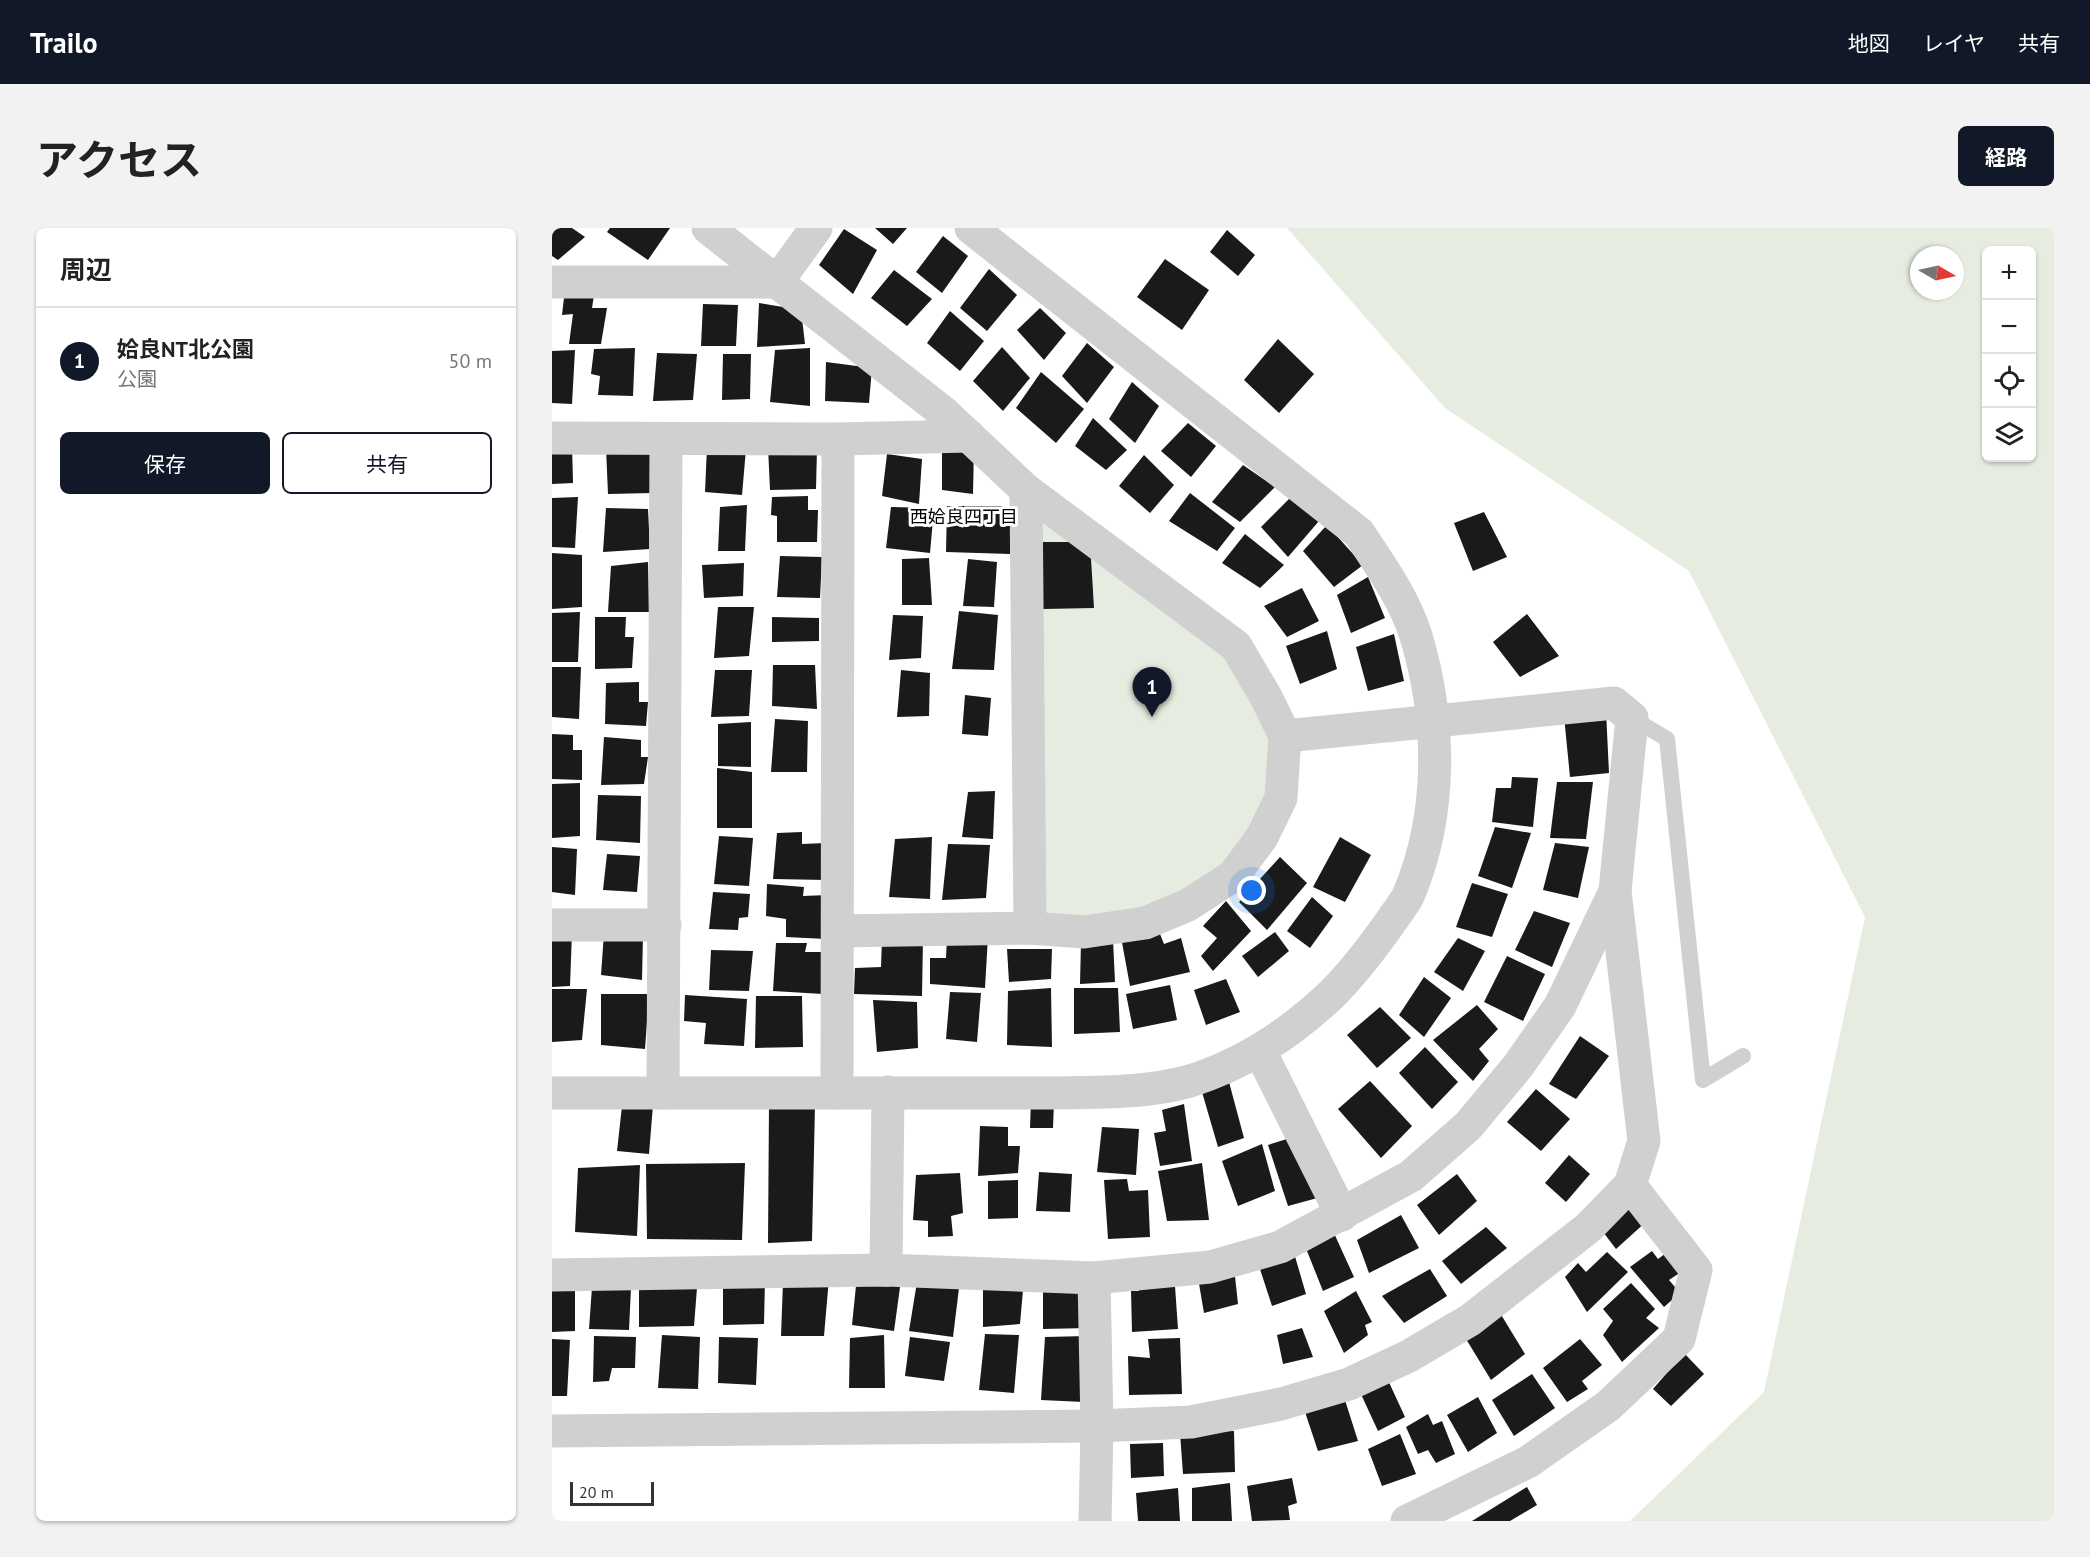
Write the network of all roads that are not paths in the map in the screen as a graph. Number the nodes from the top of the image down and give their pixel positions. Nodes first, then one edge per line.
1 (708, 228) edge
2 (816, 228) edge
3 (971, 228) edge
4 (552, 282) edge
5 (777, 282) junction
6 (969, 436) junction
7 (552, 438) edge
8 (666, 439) junction
9 (838, 439) junction
10 (1026, 490) junction
11 (1632, 718) junction
12 (1434, 723) junction
13 (1285, 736) junction
14 (1615, 891) junction
15 (552, 925) edge
16 (665, 925) junction
17 (1030, 928) junction
18 (838, 931) junction
19 (1260, 1051) junction
20 (1743, 1056) dead end
21 (888, 1092) junction
22 (552, 1093) edge
23 (663, 1093) junction
24 (837, 1093) junction
25 (1630, 1185) junction
26 (1342, 1215) junction
27 (886, 1270) junction
28 (552, 1275) edge
29 (1094, 1278) junction
30 (1097, 1426) junction
31 (552, 1431) edge
32 (1095, 1521) edge
33 (1407, 1521) edge

1 - 5 street
2 - 5 street
3 - 12 street
4 - 5 street
5 - 6 street
6 - 9 street
6 - 10 street
7 - 8 street
8 - 9 street
8 - 16 street
9 - 18 street
10 - 13 street
10 - 17 street
11 - 12 street
11 - 14 street
11 - 20 lane
12 - 13 street
12 - 19 street
13 - 17 street
14 - 25 street
14 - 26 street
15 - 16 street
16 - 23 street
17 - 18 street
18 - 24 street
19 - 21 street
19 - 26 street
21 - 24 street
21 - 27 street
22 - 23 street
23 - 24 street
25 - 30 street
25 - 33 street
26 - 29 street
27 - 28 street
27 - 29 street
29 - 30 street
30 - 31 street
30 - 32 street

